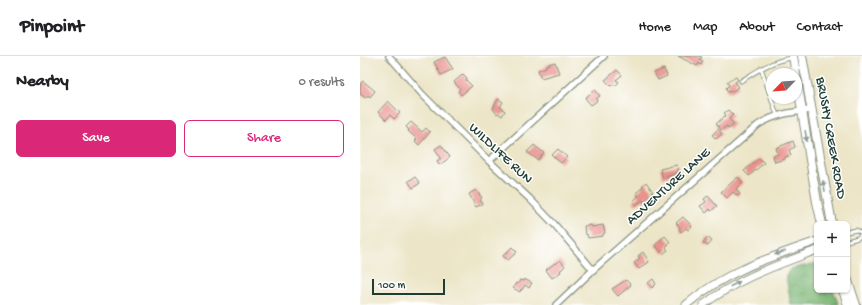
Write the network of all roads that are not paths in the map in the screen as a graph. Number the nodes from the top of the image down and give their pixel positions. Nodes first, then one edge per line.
1 (389, 56) edge
2 (604, 56) edge
3 (802, 56) edge
4 (794, 57) edge
5 (761, 68) junction
6 (741, 81) dead end
7 (811, 110) junction
8 (802, 111) junction
9 (777, 115) junction
10 (489, 162) junction
11 (821, 221) edge
12 (831, 221) edge
13 (850, 231) edge
14 (862, 234) edge
15 (850, 240) edge
16 (814, 242) edge
17 (814, 251) edge
18 (593, 270) junction
19 (850, 287) edge
20 (844, 293) edge
21 (556, 305) edge
22 (686, 305) edge
23 (703, 305) edge
24 (848, 305) edge
25 (856, 305) edge

1 - 10 street, WILDLIFE RUN
2 - 10 street
3 - 7 main road, BRUSHY CREEK ROAD
4 - 5 lane
4 - 8 main road, BRUSHY CREEK ROAD
5 - 6 lane
5 - 9 lane
7 - 8 street, ADVENTURE LANE
12 -> 7 main road, BRUSHY CREEK ROAD
8 - 9 street, ADVENTURE LANE
8 -> 11 main road, BRUSHY CREEK ROAD
9 - 18 street, ADVENTURE LANE
10 - 18 street, WILDLIFE RUN
13 - 14 lane
14 - 15 lane
16 -> 22 street
23 -> 17 street
18 - 21 street, ADVENTURE LANE
19 - 25 main road
20 - 24 main road

